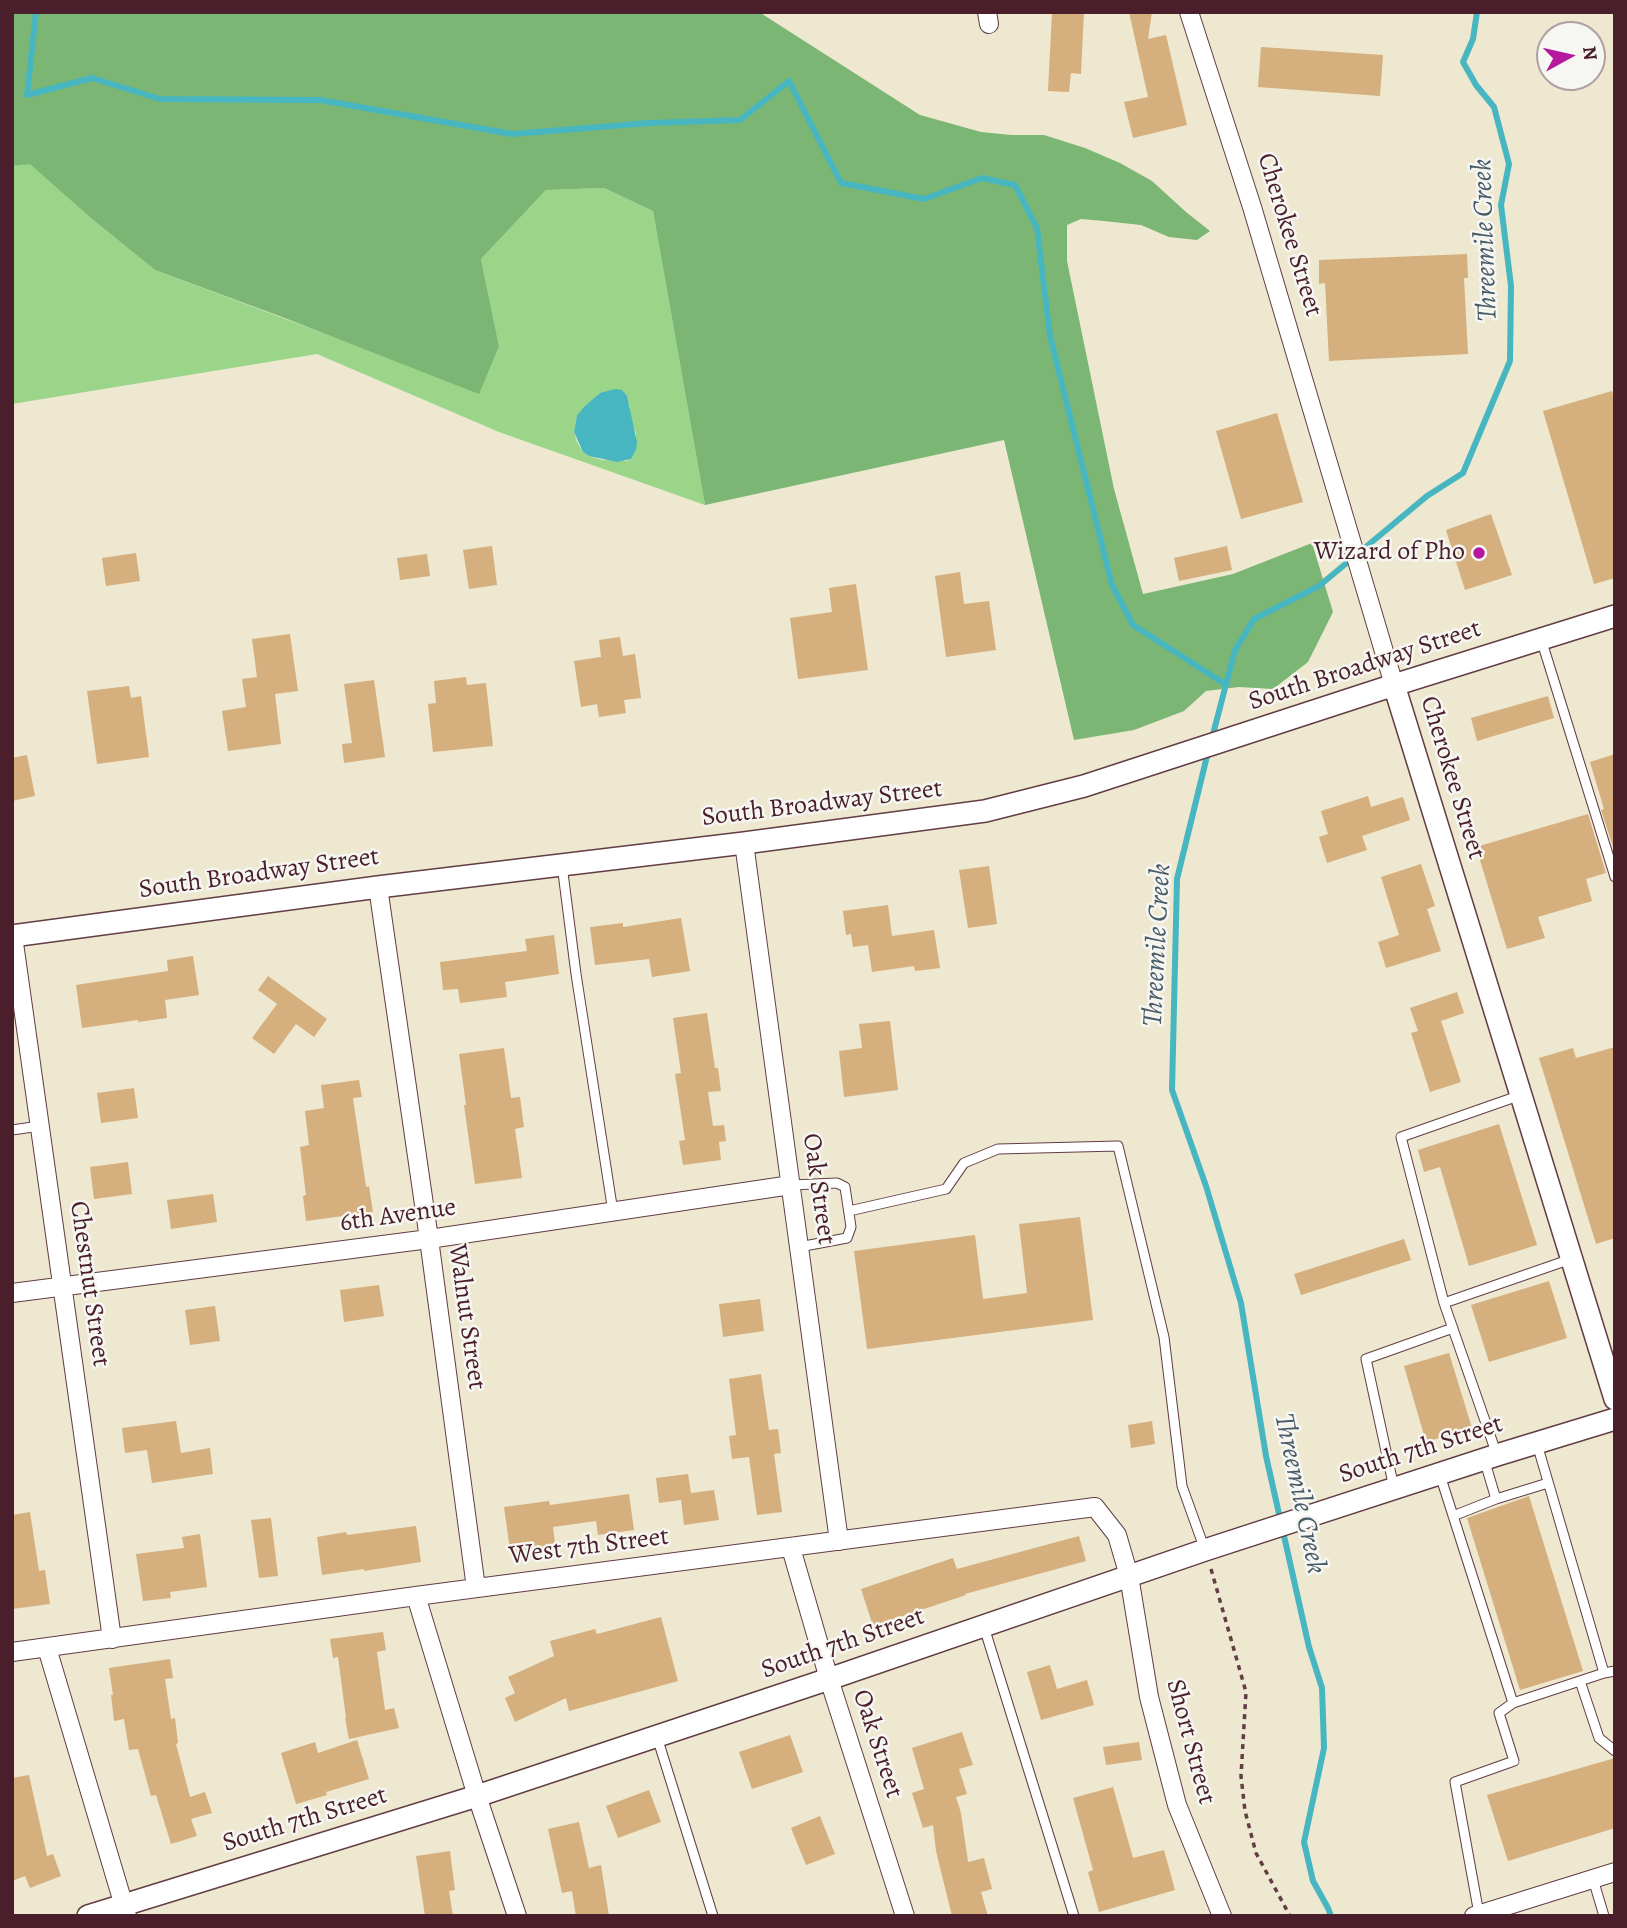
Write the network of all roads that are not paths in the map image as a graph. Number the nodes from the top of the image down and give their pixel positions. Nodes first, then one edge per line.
1 (1189, 12) edge
2 (1615, 616) edge
3 (1541, 639) junction
4 (1394, 685) junction
5 (744, 844) junction
6 (562, 865) junction
7 (1615, 877) edge
8 (378, 887) junction
9 (12, 936) edge
10 (1521, 1096) junction
11 (40, 1126) junction
12 (12, 1130) edge
13 (791, 1185) junction
14 (849, 1211) junction
15 (613, 1212) junction
16 (429, 1239) junction
17 (799, 1247) junction
18 (1571, 1259) junction
19 (62, 1286) junction
20 (12, 1293) edge
21 (1444, 1303) junction
22 (1453, 1328) junction
23 (1615, 1399) edge
24 (1615, 1419) edge
25 (1536, 1443) junction
26 (1490, 1457) junction
27 (1439, 1474) junction
28 (1548, 1483) junction
29 (1394, 1488) junction
30 (1496, 1499) junction
31 (1453, 1516) junction
32 (839, 1541) junction
33 (1214, 1546) junction
34 (792, 1548) junction
35 (1129, 1576) junction
36 (476, 1588) junction
37 (416, 1596) junction
38 (984, 1626) junction
39 (113, 1639) junction
40 (47, 1648) junction
41 (12, 1652) edge
42 (1615, 1671) edge
43 (1604, 1673) junction
44 (829, 1679) junction
45 (1580, 1681) junction
46 (1513, 1703) junction
47 (656, 1736) junction
48 (1615, 1751) edge
49 (477, 1796) junction
50 (1615, 1872) edge
51 (1593, 1879) junction
52 (125, 1910) edge
53 (1477, 1915) edge
54 (88, 1916) edge
55 (517, 1916) edge
56 (713, 1916) edge
57 (905, 1916) edge
58 (1074, 1916) edge
59 (1222, 1916) edge
60 (1604, 1916) edge

1 - 4 street, Cherokee Street
2 - 3 street, South Broadway Street
3 - 4 street, South Broadway Street
3 - 7 lane
4 - 5 street, South Broadway Street
4 - 10 street, Cherokee Street
5 - 6 street, South Broadway Street
5 - 13 street, Oak Street
6 - 8 street, South Broadway Street
6 - 15 lane
8 - 9 street, South Broadway Street
8 - 16 street, Walnut Street
9 - 11 street, Chestnut Street
10 - 18 street, Cherokee Street
10 - 21 lane
11 - 12 lane
11 - 19 street, Chestnut Street
13 - 14 lane
13 - 15 street, 6th Avenue
13 - 17 street, Oak Street
14 - 17 lane
14 - 33 lane
15 - 16 street, 6th Avenue
16 - 19 street, 6th Avenue
16 - 36 street, Walnut Street
17 - 32 street, Oak Street
18 - 21 lane
18 - 23 street, Cherokee Street
19 - 20 street, 6th Avenue
19 - 39 street, Chestnut Street
21 - 22 lane
22 - 26 lane
22 - 29 lane
24 - 25 street, South 7th Street
25 - 26 street, South 7th Street
25 - 28 lane
26 - 27 street, South 7th Street
26 - 30 lane
27 - 29 street, South 7th Street
27 - 31 lane
28 - 30 lane
28 - 43 lane
29 - 33 street, South 7th Street
30 - 31 lane
31 - 46 lane
32 - 34 street, West 7th Street
32 - 35 street, West 7th Street
33 - 35 street, South 7th Street
34 - 36 street, West 7th Street
34 - 44 street, Oak Street
35 - 38 street, South 7th Street
35 - 59 street, Short Street
36 - 37 street, West 7th Street
37 - 39 street, West 7th Street
37 - 49 street
38 - 44 street, South 7th Street
38 - 58 lane
39 - 40 street, West 7th Street
40 - 41 street, West 7th Street
40 - 52 street
42 - 43 lane
43 - 45 lane
44 - 47 street, South 7th Street
44 - 57 street, Oak Street
45 - 46 lane
45 - 48 lane
46 - 53 lane
47 - 49 street, South 7th Street
47 - 56 lane
49 - 52 street, South 7th Street
49 - 55 street
50 - 51 street
51 - 53 street
51 - 60 lane
52 - 54 street, South 7th Street

